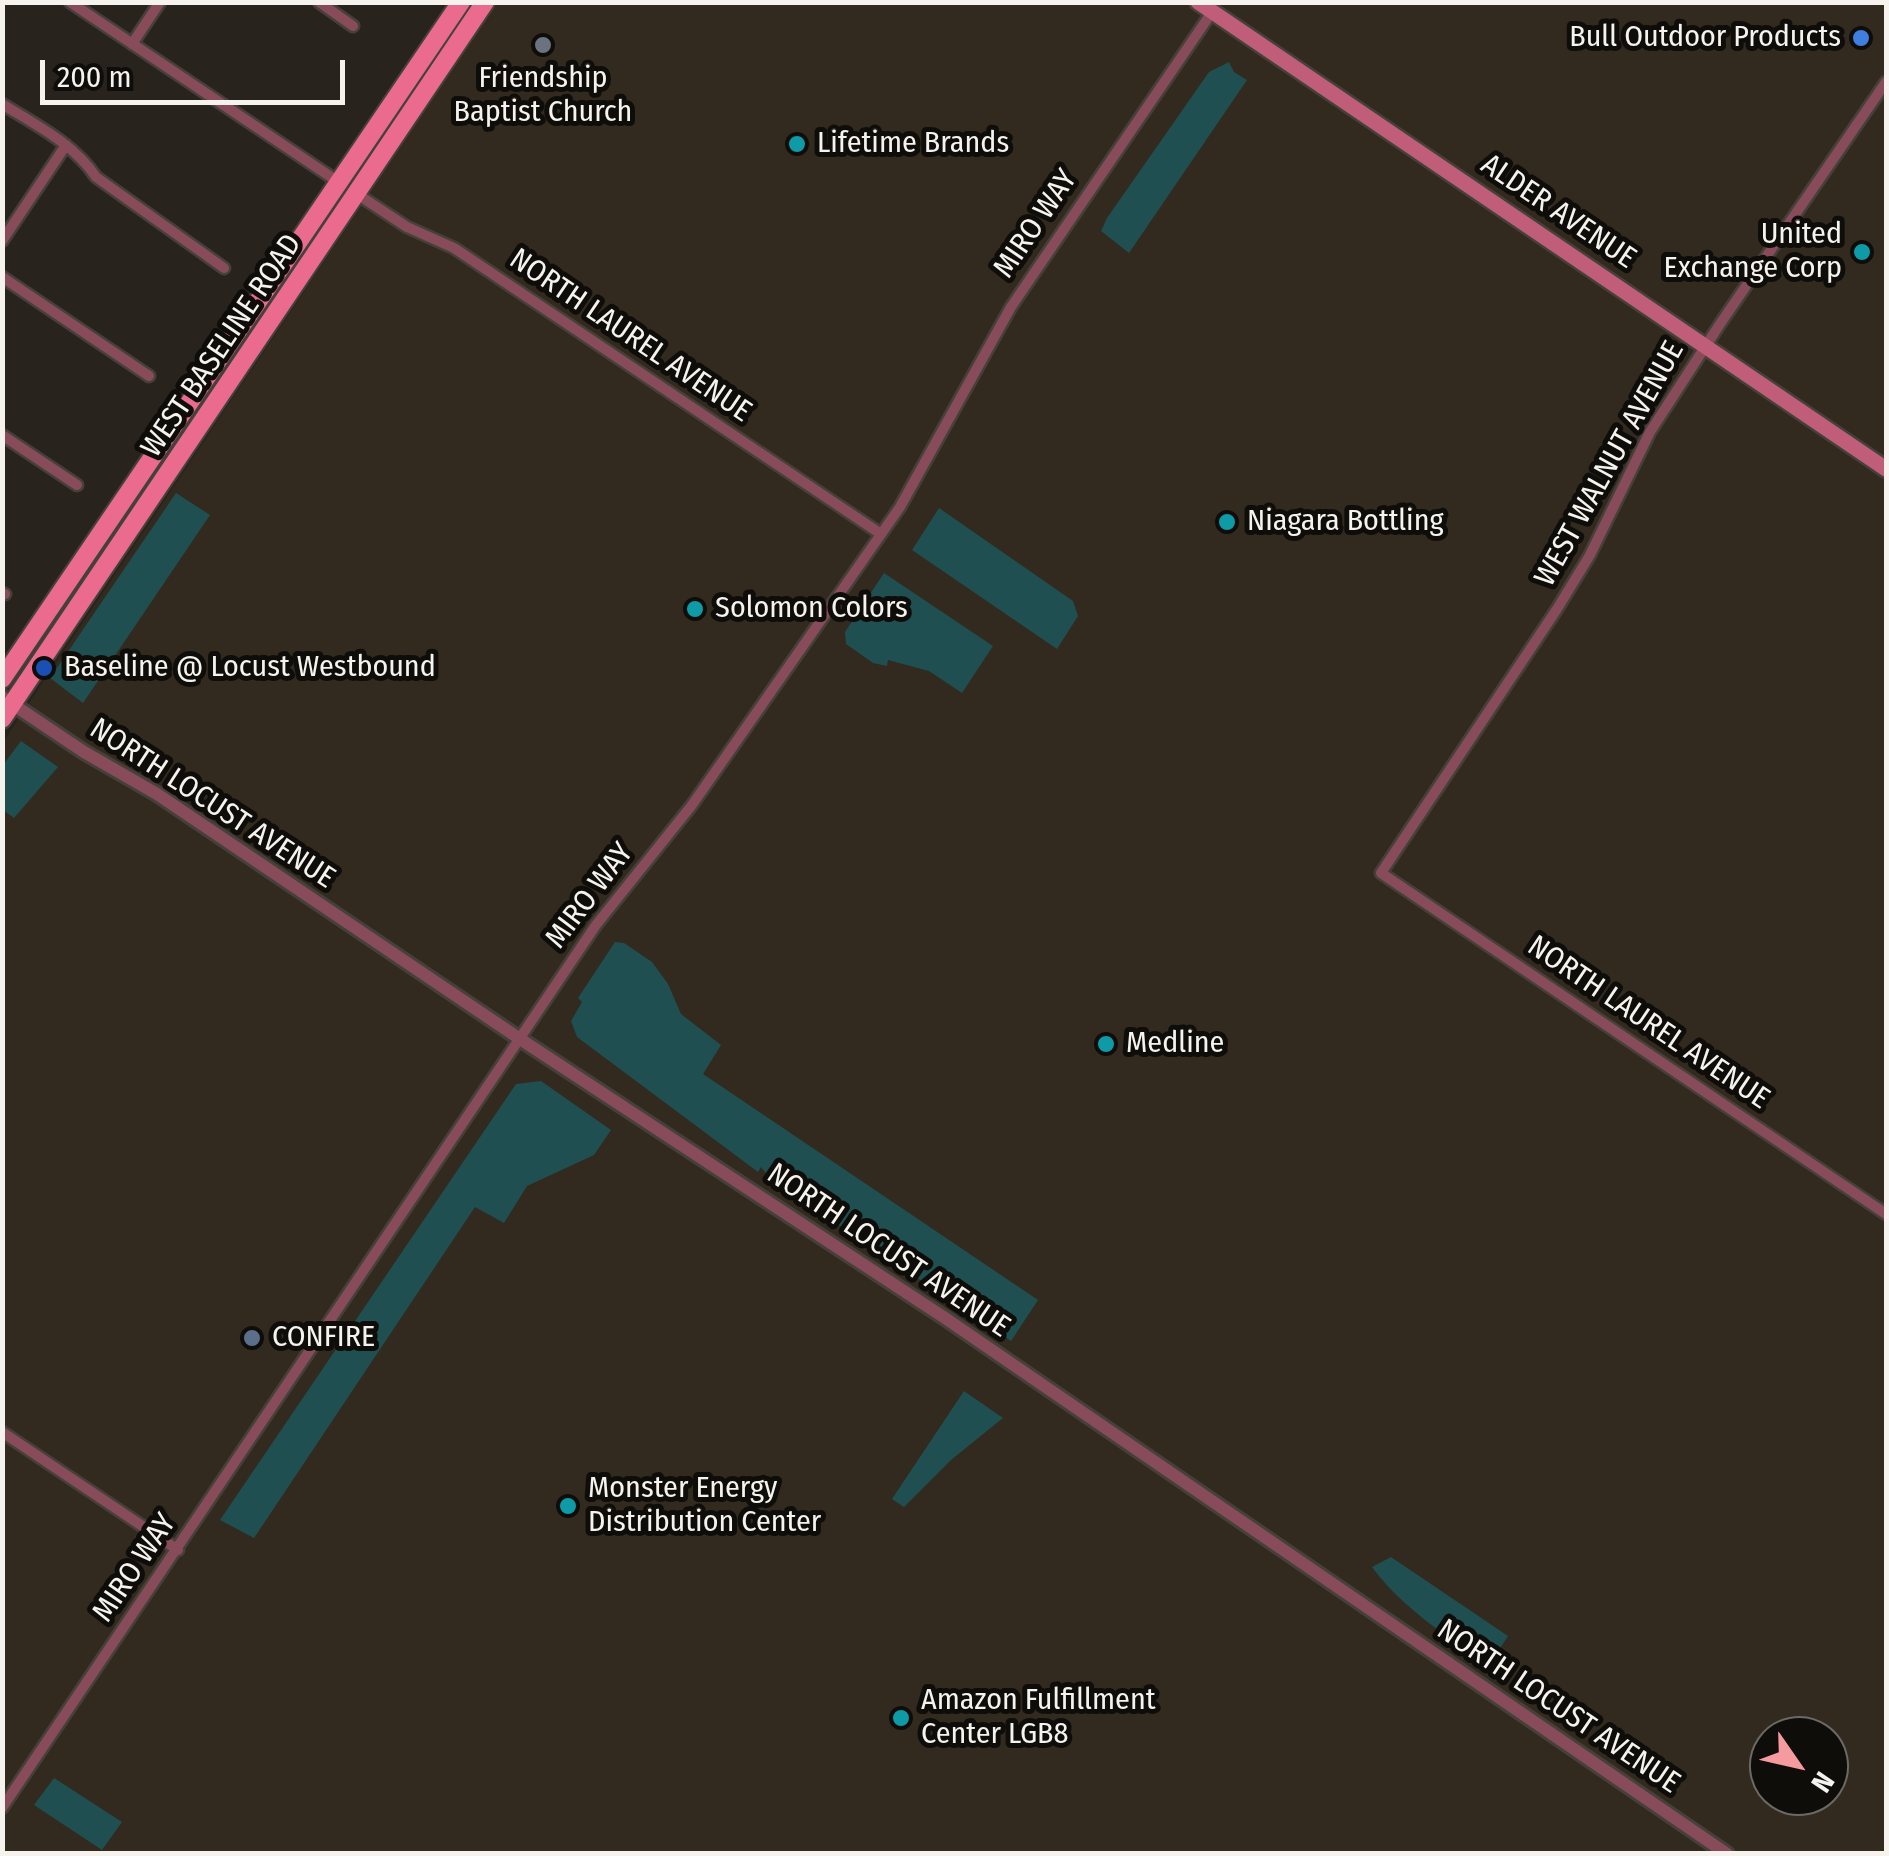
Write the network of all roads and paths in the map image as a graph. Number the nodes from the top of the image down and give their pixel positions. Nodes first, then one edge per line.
1 (70, 2) edge
2 (160, 2) edge
3 (319, 2) edge
4 (461, 2) edge
5 (485, 2) edge
6 (1205, 8) edge
7 (352, 26) dead end
8 (132, 44) junction
9 (1886, 82) edge
10 (2, 104) edge
11 (66, 145) junction
12 (348, 188) junction
13 (2, 240) edge
14 (224, 268) dead end
15 (2, 277) edge
16 (1705, 346) junction
17 (149, 376) dead end
18 (2, 434) edge
19 (1886, 469) edge
20 (77, 484) dead end
21 (881, 534) junction
22 (2, 680) edge
23 (6, 707) edge
24 (1381, 873) joint
25 (520, 1039) junction
26 (1886, 1214) edge
27 (2, 1432) edge
28 (178, 1550) junction
29 (2, 1808) edge
30 (1728, 1854) edge

1 - 8 street, NORTH LAUREL AVENUE
2 - 8 street
3 - 7 street
4 - 12 main road
5 - 12 main road, WEST BASELINE ROAD
6 - 16 main road, ALDER AVENUE
6 - 21 street, MIRO WAY
8 - 12 street, NORTH LAUREL AVENUE
9 - 16 street, WEST WALNUT AVENUE
10 - 11 street
11 - 13 street
11 - 14 street
12 - 21 street, NORTH LAUREL AVENUE
12 - 22 main road
12 - 23 main road, WEST BASELINE ROAD
15 - 17 street
16 - 19 main road, ALDER AVENUE
16 - 24 street, WEST WALNUT AVENUE
18 - 20 street
21 - 25 street, MIRO WAY
23 - 25 street, NORTH LOCUST AVENUE
24 - 26 street, NORTH LAUREL AVENUE
25 - 28 street, MIRO WAY
25 - 30 street, NORTH LOCUST AVENUE
27 - 28 street
28 - 29 street, MIRO WAY

